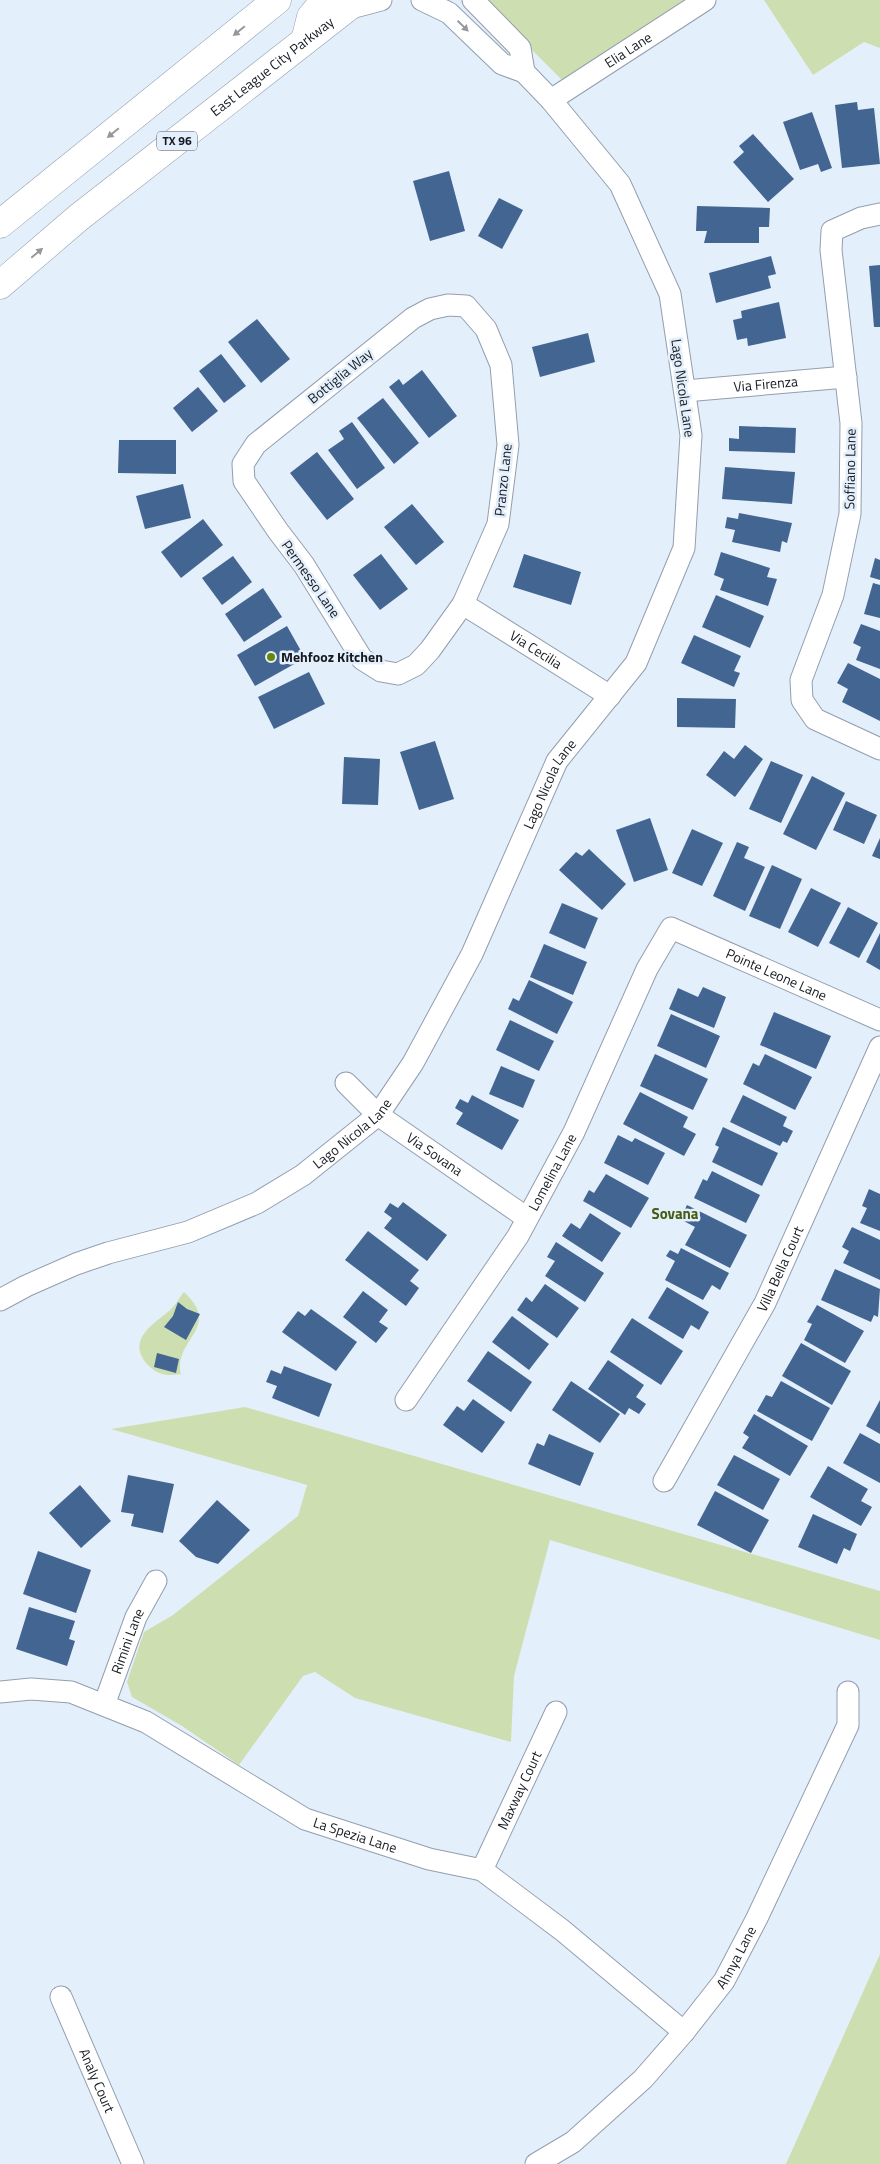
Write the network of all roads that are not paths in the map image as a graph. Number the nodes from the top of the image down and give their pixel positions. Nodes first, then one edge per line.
1 (277, 0) edge
2 (381, 0) edge
3 (422, 0) edge
4 (473, 0) edge
5 (705, 0) edge
6 (343, 3) edge
7 (524, 72) junction
8 (551, 100) junction
9 (880, 214) edge
10 (0, 224) edge
11 (0, 285) edge
12 (466, 306) joint
13 (846, 377) junction
14 (684, 391) junction
15 (244, 481) joint
16 (463, 604) junction
17 (381, 671) joint
18 (610, 696) junction
19 (880, 749) edge
20 (671, 928) joint
21 (880, 1020) edge
22 (880, 1047) edge
23 (346, 1083) dead end
24 (378, 1115) junction
25 (527, 1218) junction
26 (0, 1300) edge
27 (406, 1400) dead end
28 (664, 1481) dead end
29 (156, 1581) dead end
30 (0, 1692) edge
31 (848, 1692) dead end
32 (104, 1705) junction
33 (556, 1712) dead end
34 (482, 1870) junction
35 (60, 1997) dead end
36 (684, 2032) junction
37 (133, 2164) edge
38 (536, 2164) edge

1 -> 10 main road
2 - 6 street
3 -> 7 street, Lago Nicola Lane
4 - 7 street
5 - 8 street, Elia Lane
11 -> 6 main road, East League City Parkway / TX 96
7 - 8 street, Lago Nicola Lane
8 - 14 street, Lago Nicola Lane
9 - 13 street, Soffiano Lane
12 - 15 street, Bottiglia Way
12 - 16 street, Pranzo Lane
13 - 14 street, Via Firenza
13 - 19 street, Soffiano Lane
14 - 18 street, Lago Nicola Lane
15 - 17 street, Permesso Lane
16 - 17 street, Pranzo Lane
16 - 18 street, Via Cecilia
18 - 24 street, Lago Nicola Lane
20 - 21 street, Pointe Leone Lane
20 - 25 street, Lomelina Lane
22 - 28 street, Villa Bella Court
23 - 24 street, Via Sovana
24 - 25 street, Via Sovana
24 - 26 street, Lago Nicola Lane
25 - 27 street, Lomelina Lane
29 - 32 street, Rimini Lane
30 - 32 street, La Spezia Lane
31 - 36 street, Ahnya Lane
32 - 34 street, La Spezia Lane
33 - 34 street, Maxway Court
34 - 36 street, La Spezia Lane
35 - 37 street, Analy Court
36 - 38 street, Ahnya Lane

